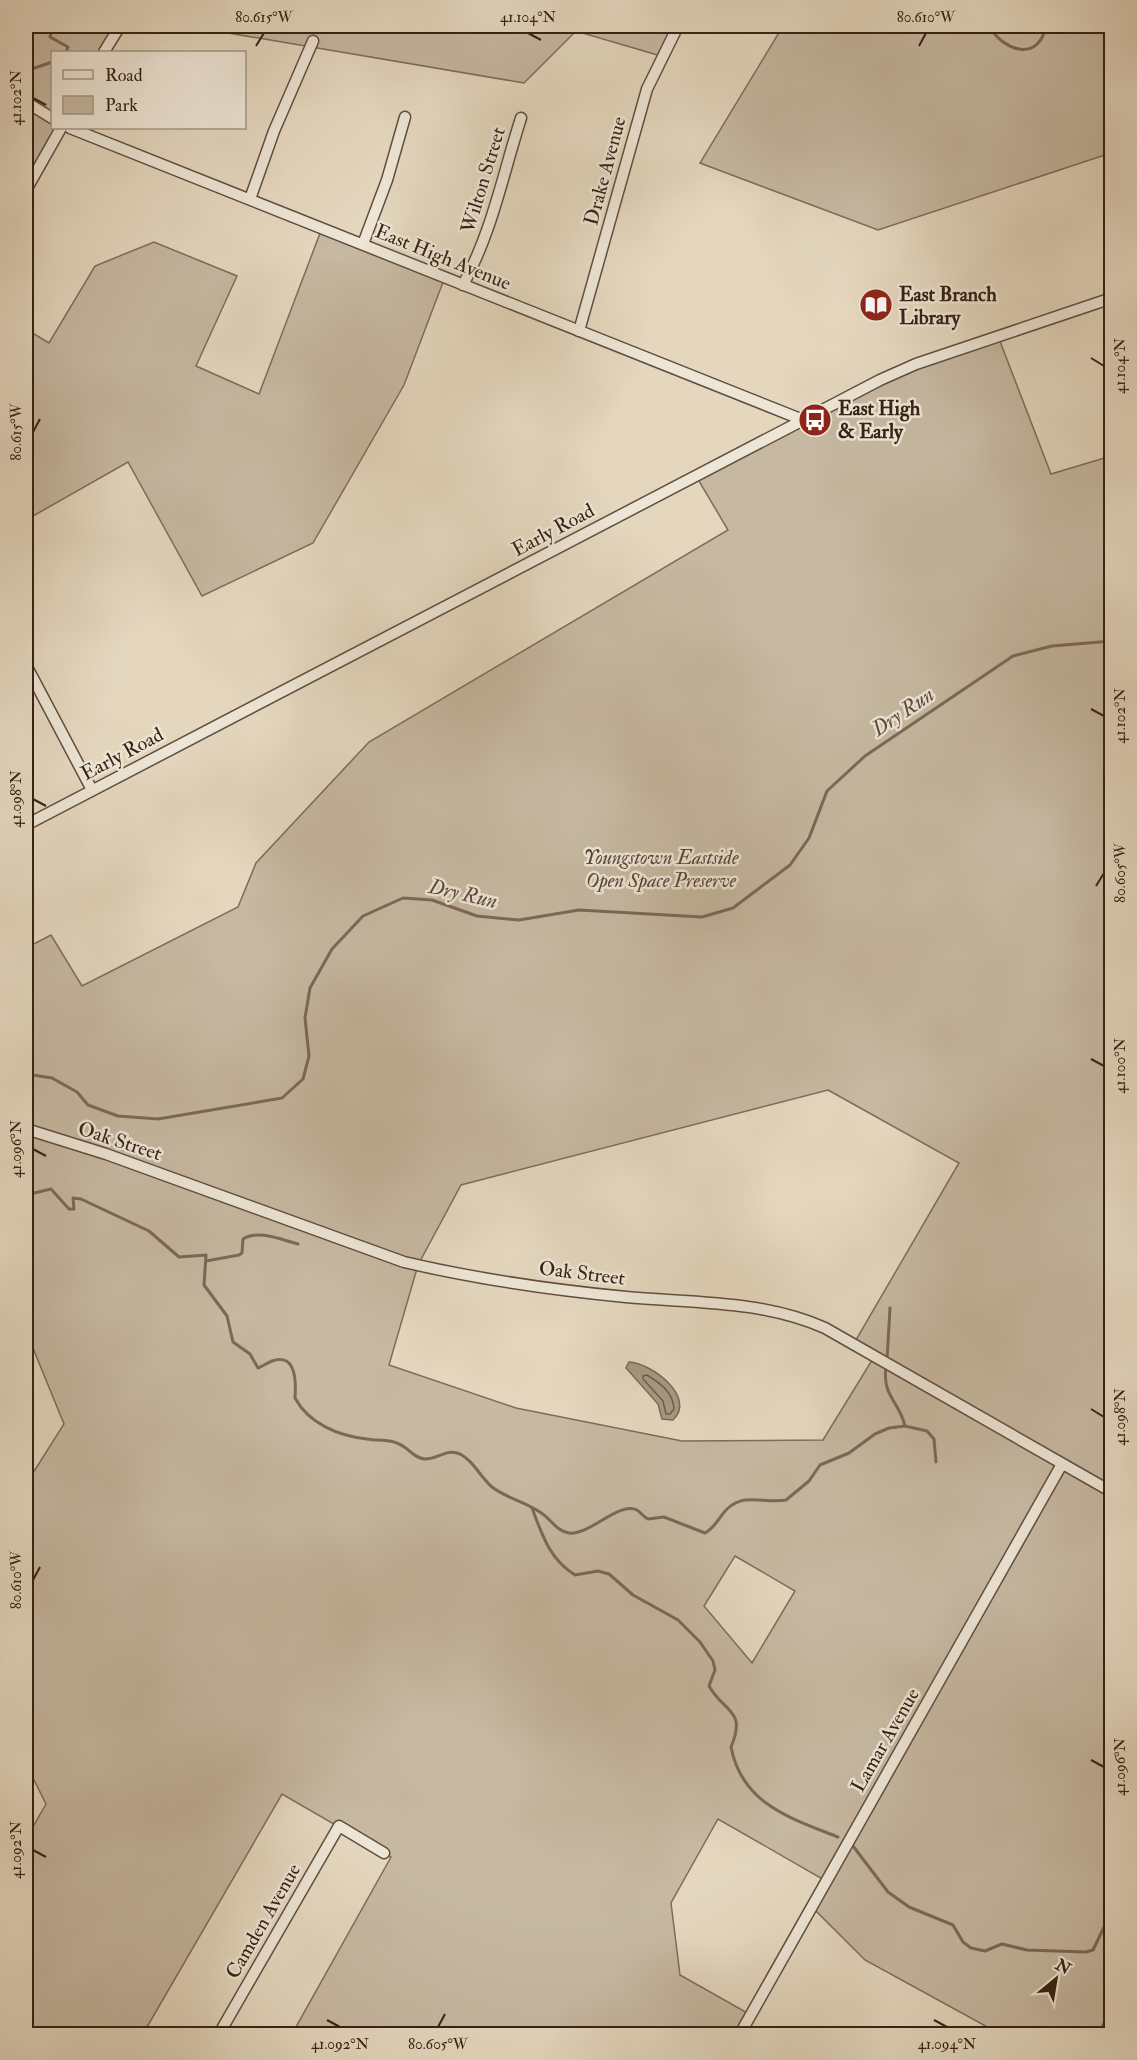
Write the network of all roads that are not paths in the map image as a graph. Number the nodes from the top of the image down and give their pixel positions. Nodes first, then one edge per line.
1 (120, 26) edge
2 (678, 26) edge
3 (313, 41) dead end
4 (105, 51) edge
5 (26, 102) edge
6 (51, 117) edge
7 (405, 117) dead end
8 (521, 118) dead end
9 (60, 129) edge
10 (73, 129) edge
11 (26, 190) edge
12 (250, 199) junction
13 (363, 244) junction
14 (463, 285) junction
15 (1112, 298) edge
16 (579, 331) junction
17 (803, 420) junction
18 (26, 665) edge
19 (92, 790) junction
20 (26, 825) edge
21 (26, 1129) edge
22 (1062, 1464) junction
23 (1112, 1492) edge
24 (384, 1853) dead end
25 (219, 2034) edge
26 (740, 2034) edge

1 - 4 street
2 - 16 street, Drake Avenue
3 - 12 street
5 - 6 street
7 - 13 street
8 - 14 street, Wilton Street
9 - 11 street
10 - 12 street, East High Avenue
12 - 13 street, East High Avenue
13 - 14 street, East High Avenue
14 - 16 street, East High Avenue
15 - 17 street, Early Road
16 - 17 street, East High Avenue
17 - 19 street, Early Road
18 - 19 street
19 - 20 street, Early Road
21 - 22 street, Oak Street
22 - 23 street, Oak Street
22 - 26 street, Lamar Avenue
24 - 25 street, Camden Avenue

